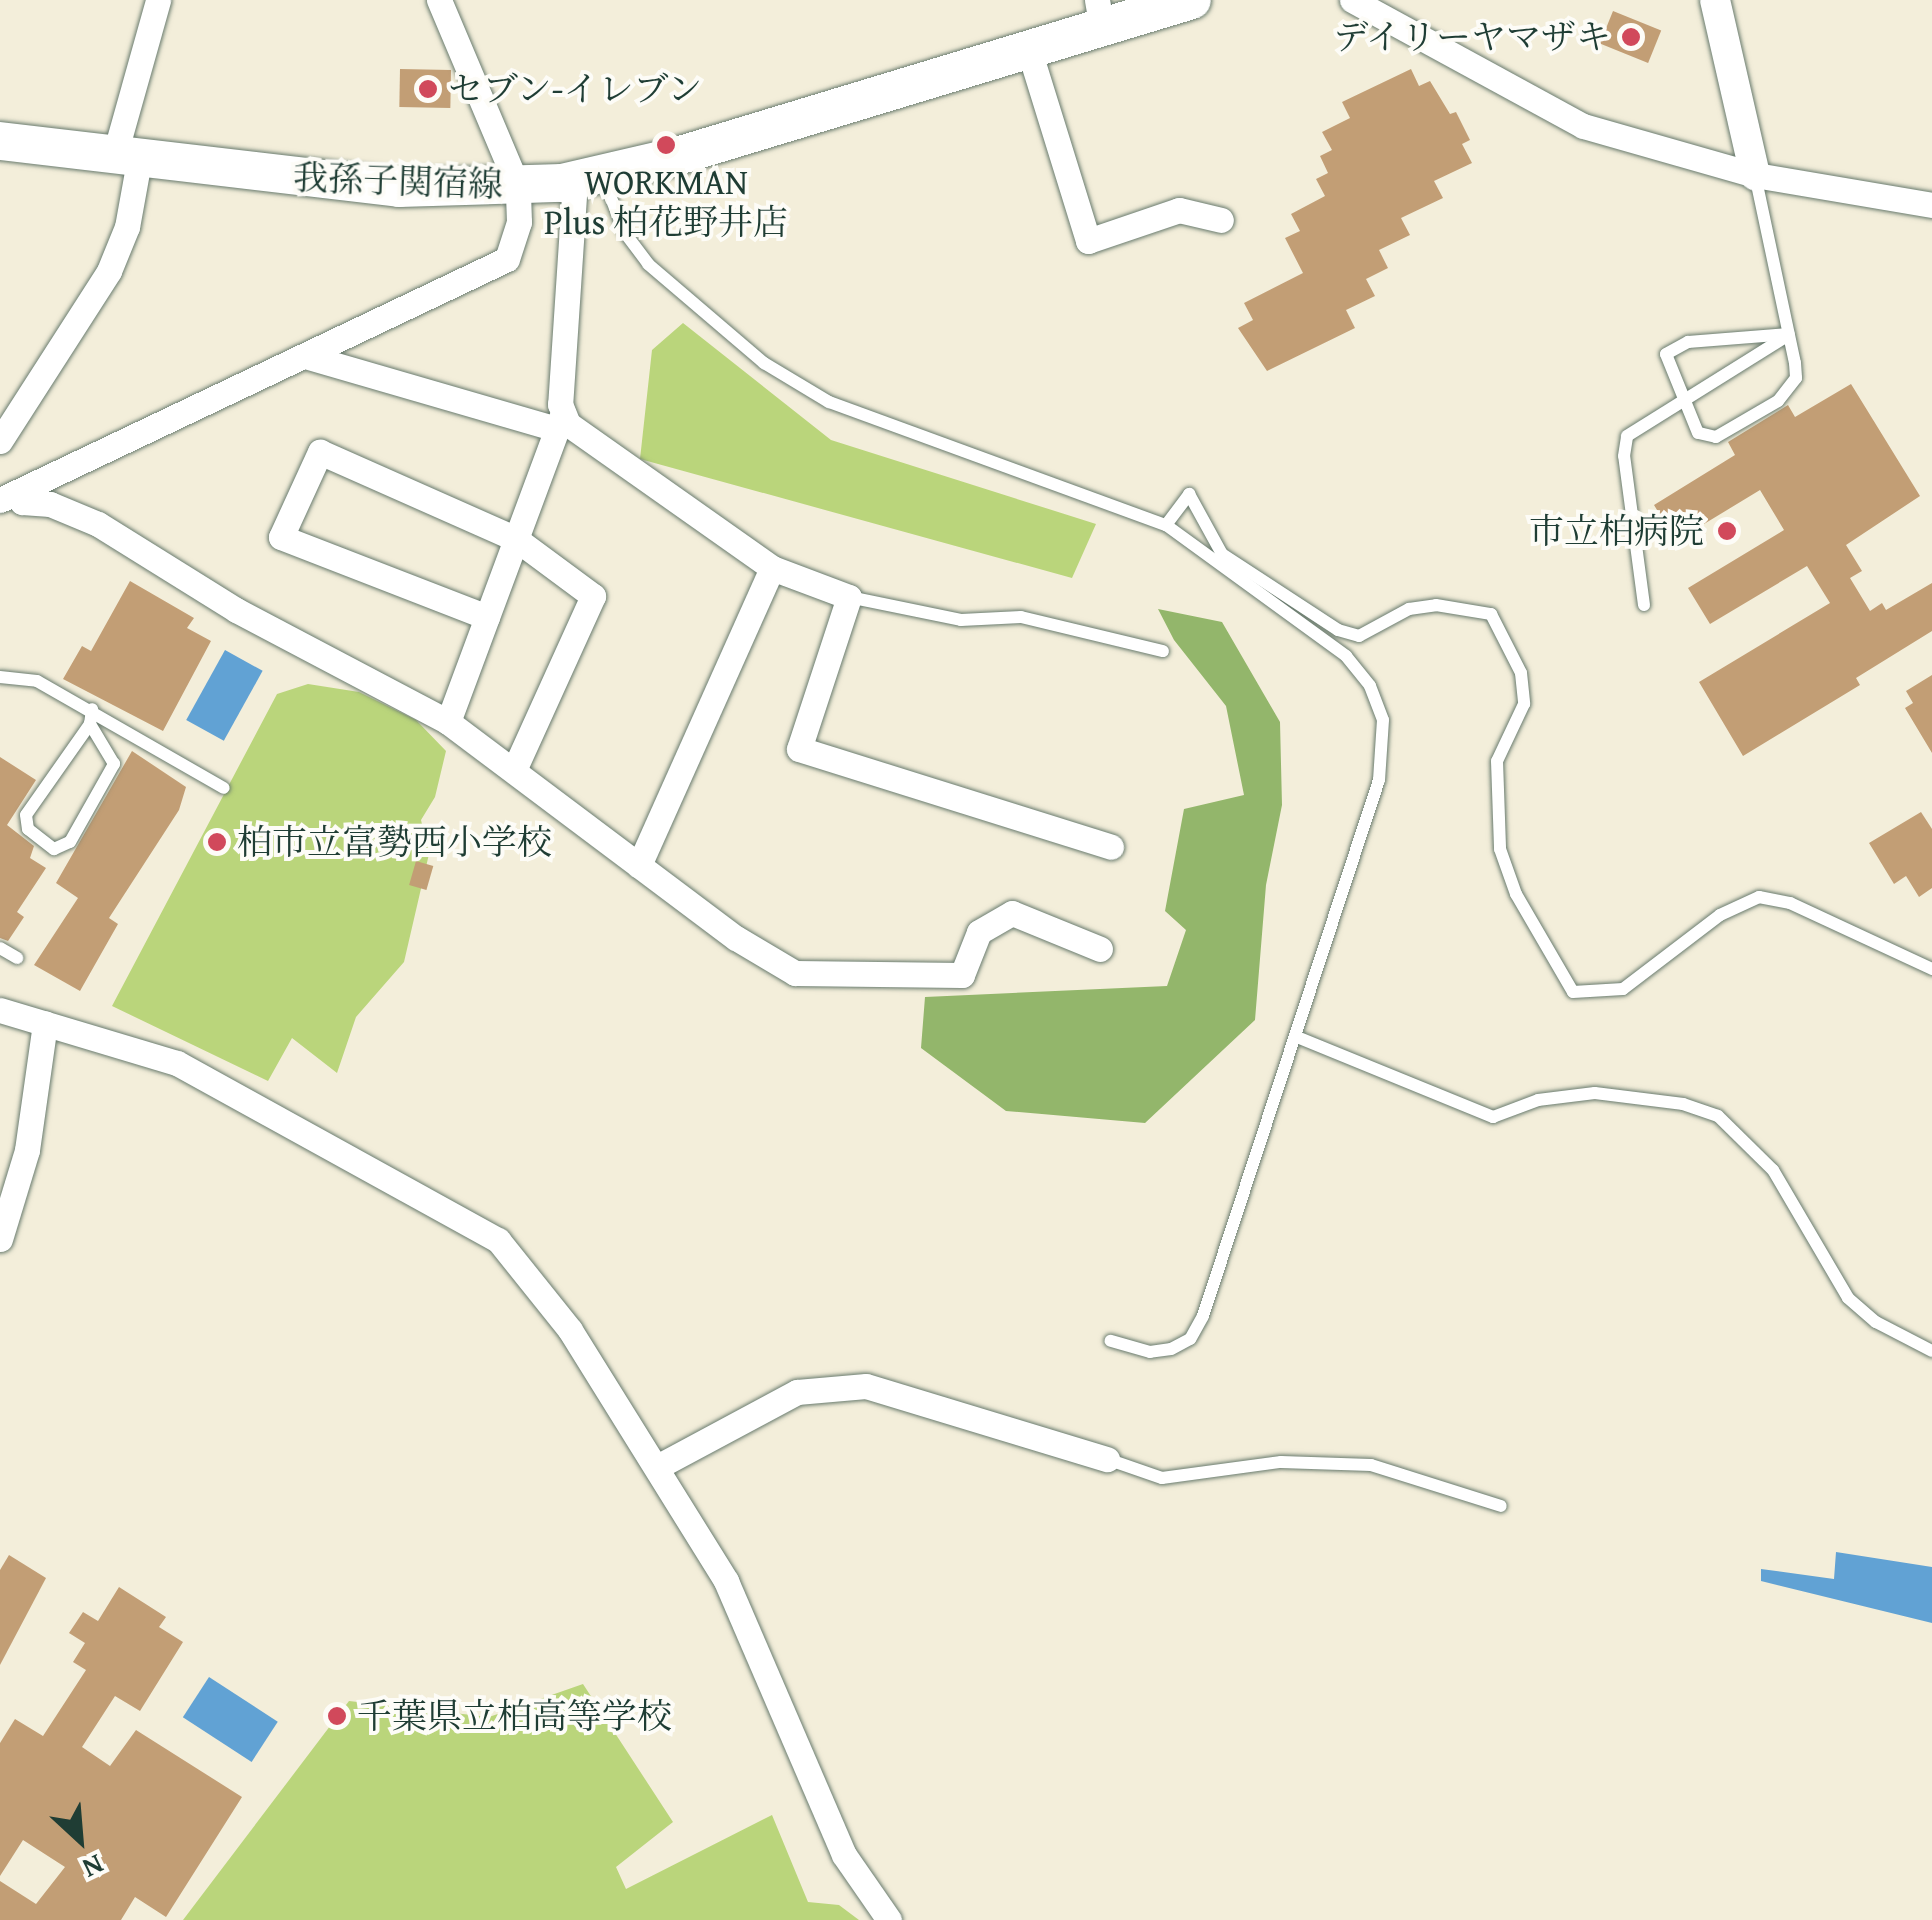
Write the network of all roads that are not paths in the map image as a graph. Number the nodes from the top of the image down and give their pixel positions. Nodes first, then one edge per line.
1 (158, 0) edge
2 (439, 0) edge
3 (1192, 0) edge
4 (1352, 0) edge
5 (1715, 0) edge
6 (1099, 14) edge
7 (1028, 50) junction
8 (0, 142) edge
9 (127, 159) junction
10 (1755, 175) junction
11 (589, 178) junction
12 (518, 187) junction
13 (1932, 204) edge
14 (1221, 220) dead end
15 (1789, 334) junction
16 (306, 356) junction
17 (1683, 400) junction
18 (560, 421) junction
19 (0, 441) edge
20 (8, 497) edge
21 (1166, 525) junction
22 (516, 539) junction
23 (772, 568) junction
24 (849, 597) junction
25 (1644, 605) dead end
26 (488, 617) junction
27 (1163, 651) dead end
28 (0, 677) edge
29 (91, 716) junction
30 (448, 722) junction
31 (516, 768) junction
32 (224, 788) dead end
33 (1112, 847) dead end
34 (639, 866) junction
35 (0, 948) edge
36 (1100, 949) dead end
37 (17, 958) dead end
38 (1932, 969) edge
39 (0, 1010) edge
40 (45, 1023) junction
41 (1297, 1037) junction
42 (0, 1239) edge
43 (1111, 1341) dead end
44 (1932, 1351) edge
45 (1108, 1459) joint
46 (657, 1467) junction
47 (1501, 1506) dead end
48 (889, 1920) edge

1 - 9 street
2 - 12 street
3 - 6 main road, 我孫子関宿線
4 - 10 street
5 - 10 street
6 - 7 main road, 我孫子関宿線
7 - 11 main road, 我孫子関宿線
7 - 14 street
8 - 9 main road, 我孫子関宿線
9 - 12 main road, 我孫子関宿線
9 - 19 street
10 - 13 street
10 - 15 lane
11 - 12 main road, 我孫子関宿線
11 - 18 street
11 - 21 lane
12 - 16 street
15 - 17 lane
15 - 17 lane
15 - 17 lane
16 - 18 street
16 - 20 street
17 - 25 lane
18 - 22 street
18 - 23 street
20 - 30 street
21 - 38 lane
21 - 41 lane
22 - 26 street
22 - 26 street
22 - 31 street
23 - 24 street
23 - 34 street
24 - 27 lane
24 - 33 street
26 - 30 street
28 - 29 lane
29 - 29 lane
29 - 32 lane
30 - 31 street
31 - 34 street
34 - 36 street
35 - 37 lane
39 - 40 street
40 - 42 street
40 - 46 street
41 - 43 lane
41 - 44 lane
45 - 46 street
45 - 47 lane
46 - 48 street

